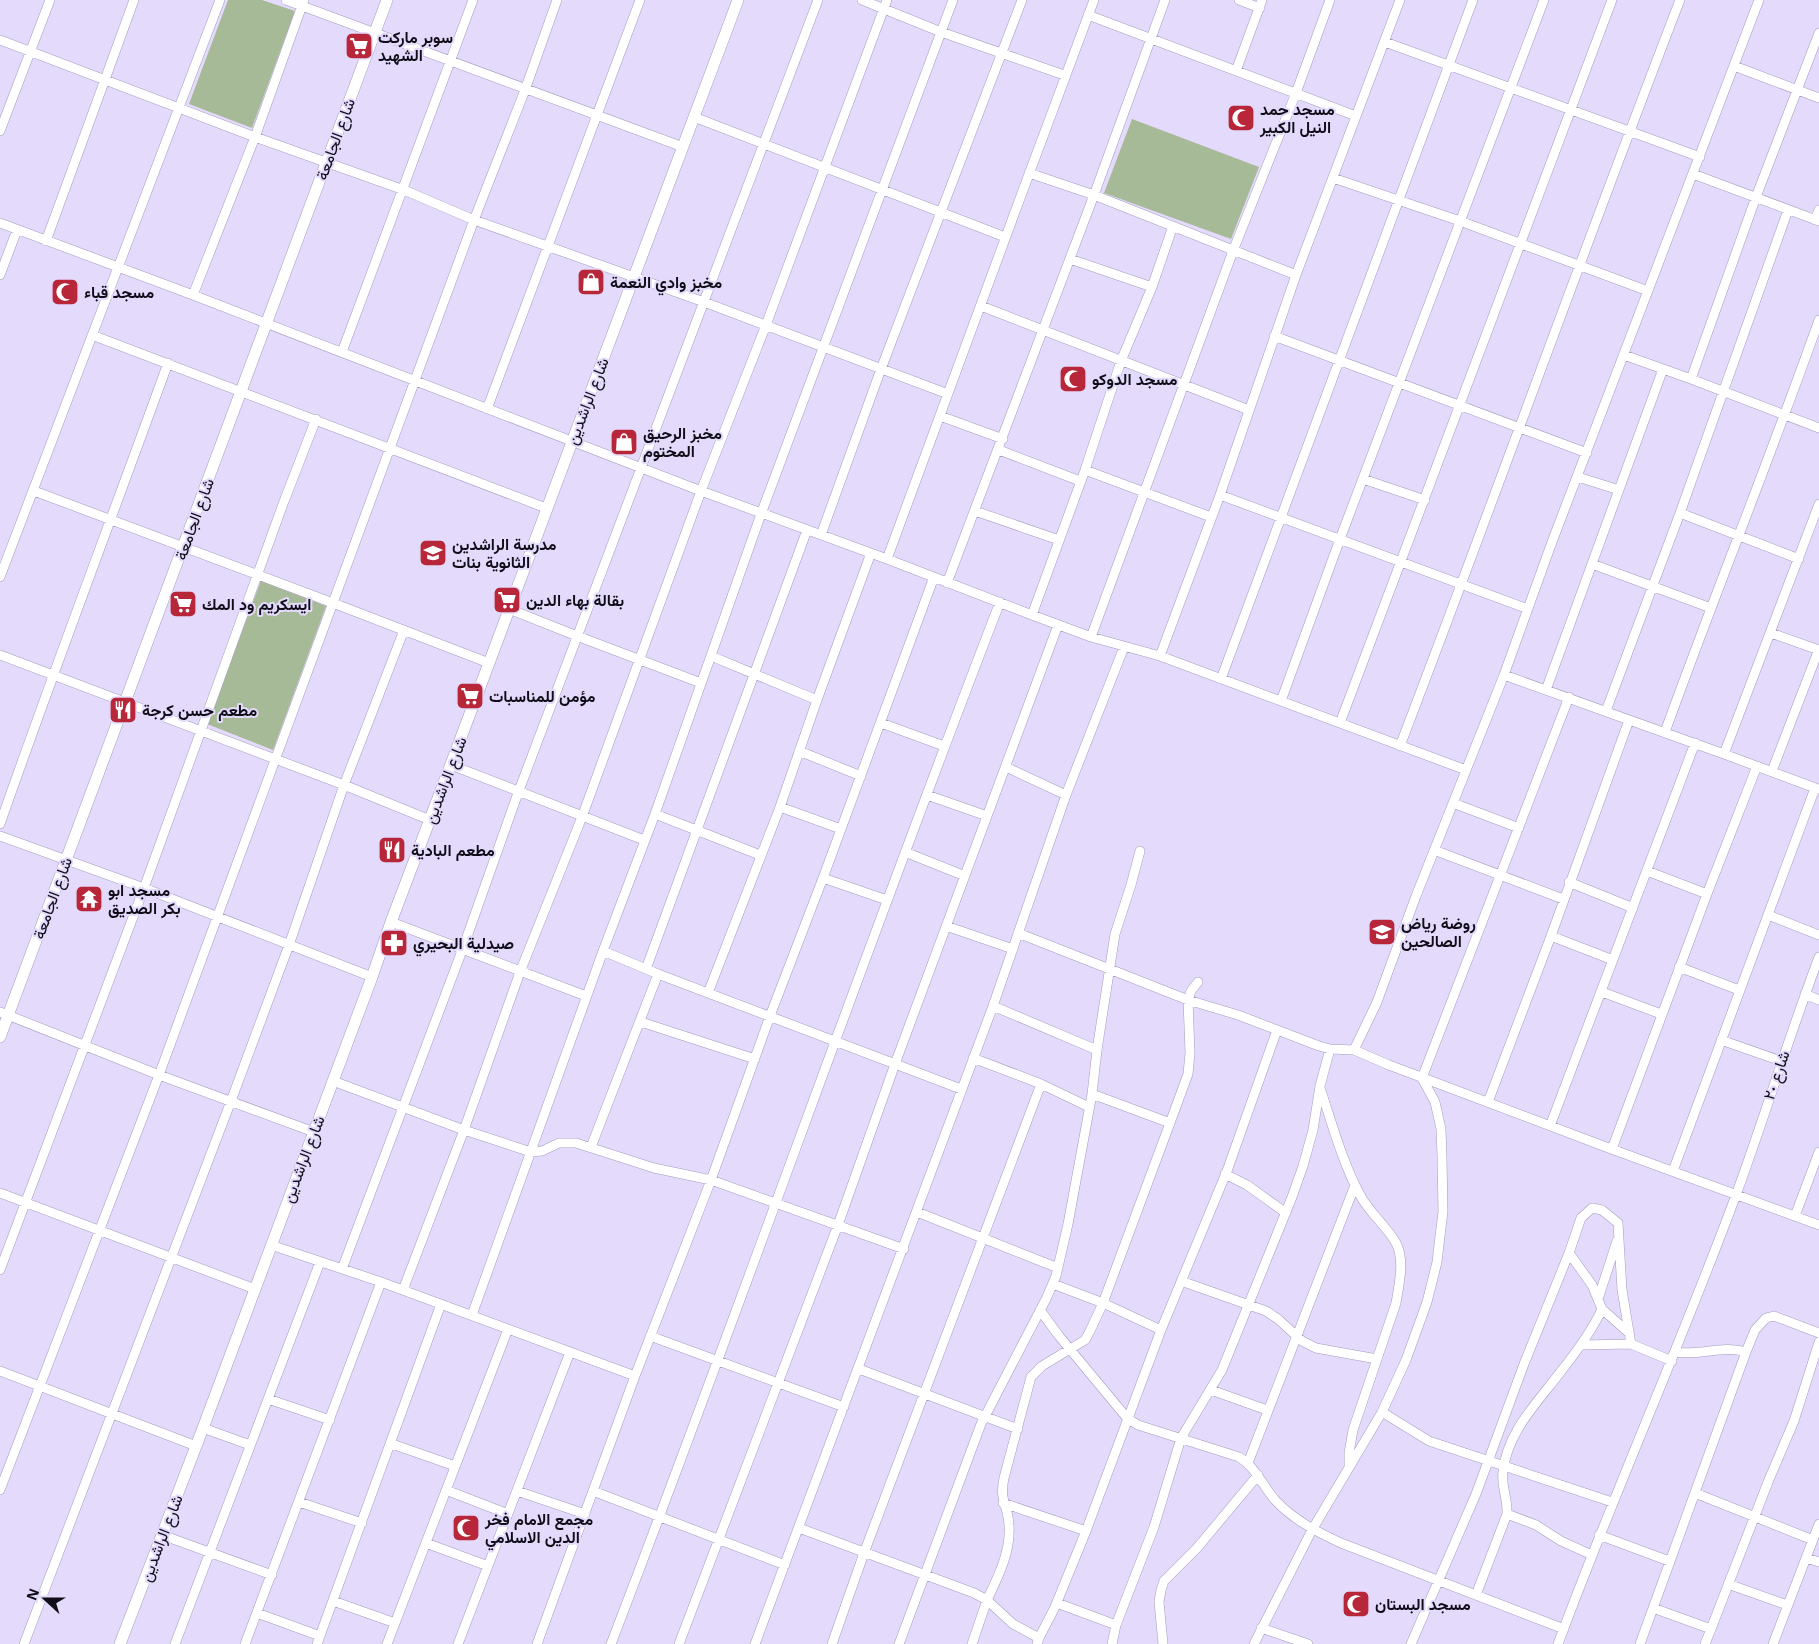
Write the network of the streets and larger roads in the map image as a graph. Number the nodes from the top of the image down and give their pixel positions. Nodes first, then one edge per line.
1 (50, 0) edge
2 (134, 0) edge
3 (220, 0) edge
4 (286, 0) edge
5 (387, 0) edge
6 (473, 0) edge
7 (557, 0) edge
8 (640, 0) edge
9 (738, 0) edge
10 (818, 0) edge
11 (862, 0) edge
12 (953, 0) edge
13 (1022, 0) edge
14 (1094, 0) edge
15 (1165, 0) edge
16 (1239, 0) edge
17 (1330, 0) edge
18 (1400, 0) edge
19 (1473, 0) edge
20 (1544, 0) edge
21 (1612, 0) edge
22 (1680, 0) edge
23 (1759, 0) edge
24 (303, 3) edge
25 (885, 4) edge
26 (1261, 4) edge
27 (1088, 15) junction
28 (941, 32) junction
29 (1819, 32) edge
30 (374, 33) junction
31 (1150, 39) junction
32 (0, 40) edge
33 (1385, 42) junction
34 (30, 52) junction
35 (1002, 54) junction
36 (451, 61) junction
37 (1448, 65) junction
38 (1734, 66) junction
39 (1236, 71) junction
40 (1064, 75) junction
41 (105, 81) junction
42 (1511, 88) junction
43 (525, 90) junction
44 (1797, 90) junction
45 (1296, 93) junction
46 (1819, 98) edge
47 (178, 107) junction
48 (1570, 110) junction
49 (596, 116) junction
50 (1356, 116) junction
51 (694, 117) junction
52 (0, 130) edge
53 (1629, 132) junction
54 (255, 137) junction
55 (764, 145) junction
56 (683, 147) junction
57 (1700, 157) junction
58 (327, 162) junction
59 (826, 168) junction
60 (1029, 173) junction
61 (1693, 174) junction
62 (1333, 178) junction
63 (404, 190) junction
64 (882, 190) junction
65 (1094, 195) junction
66 (1756, 197) junction
67 (1398, 199) junction
68 (1788, 210) junction
69 (1819, 210) edge
70 (941, 211) junction
71 (474, 220) junction
72 (1817, 220) edge
73 (1460, 221) junction
74 (0, 224) edge
75 (1174, 226) junction
76 (17, 230) junction
77 (1004, 236) junction
78 (46, 242) junction
79 (1519, 244) junction
80 (548, 246) junction
81 (1233, 251) junction
82 (1070, 258) junction
83 (1580, 266) junction
84 (118, 268) junction
85 (0, 275) edge
86 (1296, 275) junction
87 (635, 276) junction
88 (1152, 287) junction
89 (1648, 291) junction
90 (193, 295) junction
91 (704, 302) junction
92 (981, 306) junction
93 (1819, 320) edge
94 (266, 324) junction
95 (766, 325) junction
96 (1042, 330) junction
97 (92, 335) junction
98 (1274, 336) junction
99 (824, 346) junction
100 (342, 352) junction
101 (1624, 355) junction
102 (1122, 361) junction
103 (1340, 361) junction
104 (168, 363) junction
105 (881, 369) junction
106 (1663, 369) junction
107 (1690, 379) junction
108 (415, 382) junction
109 (1400, 383) junction
110 (1183, 384) junction
111 (241, 391) junction
112 (1722, 391) junction
113 (948, 394) junction
114 (1459, 406) junction
115 (487, 409) junction
116 (1250, 410) junction
117 (940, 416) junction
118 (1785, 416) junction
119 (316, 419) junction
120 (1819, 428) edge
121 (1520, 429) junction
122 (1003, 439) junction
123 (572, 440) junction
124 (389, 448) junction
125 (999, 450) junction
126 (1587, 453) junction
127 (640, 467) junction
128 (1085, 470) junction
129 (1578, 477) junction
130 (1364, 479) junction
131 (1080, 481) junction
132 (1619, 490) junction
133 (34, 491) junction
134 (701, 491) junction
135 (1145, 492) junction
136 (1220, 494) junction
137 (1425, 500) junction
138 (1819, 504) edge
139 (546, 508) junction
140 (975, 511) junction
141 (1680, 513) junction
142 (761, 514) junction
143 (1211, 517) junction
144 (1281, 517) junction
145 (112, 520) junction
146 (807, 530) junction
147 (821, 535) junction
148 (1738, 536) junction
149 (1340, 539) junction
150 (1060, 540) junction
151 (184, 546) junction
152 (871, 553) junction
153 (887, 558) junction
154 (1799, 559) junction
155 (1402, 562) junction
156 (1592, 564) junction
157 (258, 575) junction
158 (0, 577) edge
159 (934, 577) junction
160 (947, 583) junction
161 (1462, 585) junction
162 (1652, 586) junction
163 (1000, 602) junction
164 (333, 603) junction
165 (1710, 608) junction
166 (509, 609) junction
167 (1528, 609) junction
168 (1032, 615) junction
169 (1058, 625) junction
170 (404, 630) junction
171 (1771, 633) junction
172 (577, 636) junction
173 (1091, 637) junction
174 (1124, 647) junction
175 (1819, 649) edge
176 (0, 655) edge
177 (711, 656) junction
178 (1160, 656) junction
179 (640, 659) junction
180 (488, 663) junction
181 (754, 674) junction
182 (1504, 675) junction
183 (52, 676) junction
184 (1221, 679) junction
185 (702, 683) junction
186 (1546, 690) junction
187 (1569, 697) junction
188 (817, 700) junction
189 (1281, 701) junction
190 (125, 703) junction
191 (1606, 711) junction
192 (1628, 720) junction
193 (882, 722) junction
194 (1340, 723) junction
195 (200, 731) junction
196 (1666, 732) junction
197 (1695, 743) junction
198 (944, 746) junction
199 (1400, 746) junction
200 (799, 751) junction
201 (1724, 754) junction
202 (275, 759) junction
203 (451, 765) junction
204 (1757, 766) junction
205 (1006, 768) junction
206 (1466, 770) junction
207 (1772, 771) junction
208 (861, 776) junction
209 (344, 785) junction
210 (1817, 789) edge
211 (518, 793) junction
212 (927, 795) junction
213 (1066, 795) junction
214 (1453, 803) junction
215 (780, 807) junction
216 (655, 814) junction
217 (987, 816) junction
218 (582, 817) junction
219 (430, 820) junction
220 (0, 824) edge
221 (1519, 828) junction
222 (841, 829) junction
223 (697, 831) junction
224 (0, 836) edge
225 (644, 840) junction
226 (1434, 850) junction
227 (1140, 851) dead end
228 (905, 852) junction
229 (760, 855) junction
230 (66, 860) junction
231 (1647, 871) junction
232 (965, 876) junction
233 (1501, 876) junction
234 (823, 878) junction
235 (1569, 882) junction
236 (144, 888) junction
237 (1706, 894) junction
238 (1563, 899) junction
239 (887, 900) junction
240 (1633, 908) junction
241 (1768, 915) junction
242 (216, 917) junction
243 (391, 922) junction
244 (946, 926) junction
245 (1018, 934) junction
246 (1819, 935) edge
247 (1551, 936) junction
248 (289, 945) junction
249 (463, 948) junction
250 (1013, 949) junction
251 (603, 951) junction
252 (1819, 957) edge
253 (1613, 960) junction
254 (1679, 967) junction
255 (1109, 969) junction
256 (646, 970) junction
257 (520, 972) junction
258 (658, 974) junction
259 (372, 977) junction
260 (1198, 982) dead end
261 (1740, 990) junction
262 (1602, 992) junction
263 (708, 993) junction
264 (1805, 994) junction
265 (586, 996) junction
266 (1188, 1000) junction
267 (1819, 1000) edge
268 (993, 1006) junction
269 (4, 1014) edge
270 (1661, 1014) junction
271 (770, 1016) junction
272 (641, 1022) junction
273 (1277, 1030) junction
274 (0, 1037) edge
275 (835, 1040) junction
276 (1721, 1040) junction
277 (85, 1045) junction
278 (1330, 1049) junction
279 (1097, 1050) junction
280 (1354, 1050) junction
281 (973, 1058) junction
282 (755, 1059) junction
283 (1781, 1061) junction
284 (895, 1064) junction
285 (159, 1075) junction
286 (1422, 1078) junction
287 (333, 1081) junction
288 (1041, 1084) junction
289 (1320, 1086) junction
290 (961, 1089) junction
291 (1092, 1094) junction
292 (231, 1101) junction
293 (1488, 1102) junction
294 (1089, 1106) junction
295 (404, 1107) junction
296 (1170, 1123) junction
297 (1550, 1126) junction
298 (464, 1130) junction
299 (314, 1132) junction
300 (591, 1147) junction
301 (1612, 1149) junction
302 (531, 1152) junction
303 (1819, 1152) edge
304 (1673, 1171) junction
305 (1225, 1174) junction
306 (711, 1180) junction
307 (1355, 1185) junction
308 (0, 1193) edge
309 (1736, 1194) junction
310 (777, 1202) junction
311 (25, 1203) junction
312 (917, 1212) junction
313 (1286, 1214) junction
314 (1794, 1216) junction
315 (838, 1225) junction
316 (1819, 1225) edge
317 (99, 1231) junction
318 (1618, 1236) junction
319 (984, 1239) junction
320 (271, 1245) junction
321 (904, 1249) junction
322 (1569, 1254) junction
323 (171, 1258) junction
324 (320, 1262) junction
325 (342, 1268) junction
326 (1058, 1268) junction
327 (0, 1270) edge
328 (1181, 1281) junction
329 (381, 1282) junction
330 (1053, 1284) junction
331 (255, 1289) junction
332 (403, 1290) junction
333 (1598, 1299) junction
334 (1103, 1303) junction
335 (441, 1304) junction
336 (1248, 1304) junction
337 (1602, 1309) junction
338 (1040, 1310) junction
339 (472, 1315) junction
340 (508, 1329) junction
341 (1161, 1330) junction
342 (1819, 1332) edge
343 (1629, 1333) junction
344 (650, 1336) junction
345 (1296, 1336) junction
346 (1819, 1342) edge
347 (1631, 1344) junction
348 (1581, 1345) junction
349 (1070, 1349) junction
350 (570, 1352) junction
351 (1746, 1352) junction
352 (1673, 1357) junction
353 (1377, 1359) junction
354 (718, 1361) junction
355 (859, 1369) junction
356 (0, 1371) edge
357 (635, 1376) junction
358 (777, 1382) junction
359 (40, 1386) junction
360 (1211, 1390) junction
361 (925, 1395) junction
362 (268, 1399) junction
363 (844, 1407) junction
364 (1268, 1410) junction
365 (1382, 1412) junction
366 (112, 1413) junction
367 (984, 1418) junction
368 (1127, 1418) junction
369 (330, 1420) junction
370 (203, 1428) junction
371 (1018, 1430) junction
372 (1181, 1438) junction
373 (392, 1444) junction
374 (250, 1445) junction
375 (196, 1446) junction
376 (1488, 1461) junction
377 (1248, 1463) junction
378 (1349, 1465) junction
379 (456, 1466) junction
380 (1504, 1466) junction
381 (1258, 1476) junction
382 (0, 1490) edge
383 (446, 1490) junction
384 (517, 1491) junction
385 (593, 1491) junction
386 (1695, 1493) junction
387 (299, 1502) junction
388 (1003, 1502) junction
389 (1612, 1502) junction
390 (508, 1514) junction
391 (585, 1514) junction
392 (1507, 1514) junction
393 (660, 1517) junction
394 (1755, 1517) junction
395 (362, 1523) junction
396 (1819, 1524) edge
397 (800, 1528) junction
398 (1312, 1530) junction
399 (1086, 1531) junction
400 (162, 1535) junction
401 (1599, 1535) junction
402 (718, 1539) junction
403 (1813, 1540) junction
404 (426, 1543) junction
405 (209, 1553) junction
406 (864, 1553) junction
407 (1592, 1555) junction
408 (1806, 1558) junction
409 (1670, 1561) junction
410 (1819, 1562) edge
411 (785, 1565) junction
412 (488, 1566) junction
413 (272, 1575) junction
414 (925, 1575) junction
415 (1438, 1581) junction
416 (1728, 1584) junction
417 (1476, 1595) junction
418 (987, 1600) junction
419 (333, 1601) junction
420 (1057, 1603) junction
421 (1787, 1605) junction
422 (1653, 1608) junction
423 (257, 1613) junction
424 (395, 1623) junction
425 (1116, 1625) junction
426 (1261, 1628) junction
427 (1564, 1629) junction
428 (1711, 1629) junction
429 (319, 1640) edge
430 (1038, 1641) edge
431 (24, 1644) edge
432 (120, 1644) edge
433 (175, 1644) edge
434 (245, 1644) edge
435 (387, 1644) edge
436 (458, 1644) edge
437 (537, 1644) edge
438 (611, 1644) edge
439 (679, 1644) edge
440 (755, 1644) edge
441 (832, 1644) edge
442 (899, 1644) edge
443 (972, 1644) edge
444 (1112, 1644) edge
445 (1163, 1644) edge
446 (1254, 1644) edge
447 (1308, 1644) edge
448 (1411, 1644) edge
449 (1558, 1644) edge
450 (1640, 1644) edge
451 (1705, 1644) edge
452 (1773, 1644) edge

1 - 34 street
2 - 41 street
3 - 47 street
4 - 24 street
5 - 30 street, شارع الجامعة
6 - 36 street
7 - 43 street
8 - 49 street
9 - 51 street, شارع الراشدين
10 - 55 street
11 - 25 street
12 - 28 street
13 - 35 street
14 - 27 street
15 - 31 street
16 - 26 street
17 - 45 street
18 - 33 street
19 - 37 street
20 - 42 street
21 - 48 street
22 - 53 street
23 - 38 street
24 - 30 street
24 - 54 street
25 - 28 street
25 - 59 street
26 - 39 street
27 - 31 street
27 - 40 street
28 - 35 street
28 - 64 street
29 - 44 street
30 - 36 street
30 - 58 street, شارع الجامعة
31 - 39 street
31 - 65 street
32 - 34 street
33 - 37 street
33 - 50 street
34 - 41 street
34 - 52 street
35 - 40 street
35 - 70 street
36 - 43 street
36 - 63 street
37 - 42 street
37 - 67 street
38 - 44 street
38 - 57 street
39 - 45 street
40 - 60 street
41 - 47 street
41 - 78 street
42 - 48 street
42 - 73 street
43 - 49 street
43 - 71 street
44 - 46 street
44 - 66 street
45 - 50 street
45 - 81 street
47 - 54 street
47 - 84 street
48 - 53 street
48 - 79 street
49 - 56 street
49 - 80 street
50 - 62 street
51 - 55 street
51 - 56 street, شارع الراشدين
53 - 57 street
53 - 83 street
54 - 58 street
54 - 90 street
55 - 59 street
55 - 91 street
56 - 87 street, شارع الراشدين
57 - 61 street
58 - 63 street
58 - 94 street, شارع الجامعة
59 - 64 street
59 - 95 street
60 - 65 street
60 - 77 street
61 - 66 street
61 - 89 street
62 - 67 street
62 - 86 street
63 - 71 street
63 - 100 street
64 - 70 street
64 - 99 street
65 - 75 street
65 - 82 street
66 - 68 street
66 - 107 street
67 - 73 street
67 - 103 street
68 - 72 street
68 - 112 street
69 - 72 street
70 - 77 street
70 - 105 street
71 - 80 street
71 - 108 street
73 - 79 street
73 - 109 street
74 - 76 street
75 - 81 street
75 - 88 street
76 - 78 street
76 - 85 street
77 - 92 street
78 - 84 street
79 - 83 street
79 - 114 street
80 - 87 street
80 - 115 street
81 - 86 street
81 - 110 street
82 - 88 street
82 - 96 street
83 - 89 street
83 - 121 street
84 - 90 street
84 - 97 street
86 - 98 street
87 - 91 street
87 - 123 street, شارع الراشدين
88 - 102 street
89 - 101 street
90 - 94 street
91 - 95 street
91 - 127 street
92 - 96 street
92 - 113 street
93 - 118 street
94 - 100 street
94 - 111 street, شارع الجامعة
95 - 99 street
95 - 134 street
96 - 102 street
96 - 122 street
97 - 104 street
97 - 133 street
98 - 103 street
98 - 116 street
99 - 105 street
99 - 142 street
100 - 108 street
101 - 106 street
101 - 126 street
102 - 110 street
102 - 128 street
103 - 109 street
103 - 144 street
104 - 111 street
104 - 145 street
105 - 113 street
105 - 147 street
106 - 107 street
106 - 132 street
107 - 112 street
108 - 115 street
108 - 124 street
109 - 114 street
109 - 130 street
110 - 116 street
110 - 135 street
111 - 119 street
111 - 151 street, شارع الجامعة
112 - 118 street
112 - 141 street
113 - 117 street
114 - 121 street
114 - 137 street
115 - 123 street
116 - 136 street
117 - 122 street
117 - 153 street
118 - 120 street
118 - 148 street
119 - 124 street
119 - 157 street
121 - 126 street
121 - 161 street
122 - 125 street
123 - 127 street
123 - 139 street, شارع الراشدين
124 - 139 street
124 - 164 street
125 - 131 street
125 - 140 street
126 - 129 street
127 - 134 street
127 - 172 street
128 - 131 street
128 - 135 street
129 - 132 street
129 - 167 street
130 - 137 street
130 - 149 street
131 - 150 street
132 - 156 street
133 - 145 street
133 - 158 street
134 - 142 street
134 - 179 street
135 - 143 street
135 - 173 street
136 - 143 street
136 - 144 street
137 - 155 street
138 - 154 street
139 - 166 street, شارع الراشدين
140 - 150 street
140 - 160 street
141 - 148 street
141 - 162 street
142 - 146 street
142 - 177 street
143 - 178 street
144 - 149 street
144 - 184 street
145 - 151 street
145 - 183 street
146 - 147 street
146 - 181 street
147 - 152 street
148 - 154 street
148 - 165 street
149 - 155 street
149 - 189 street
150 - 168 street
151 - 157 street
151 - 190 street, شارع الجامعة
152 - 153 street
152 - 188 street
153 - 159 street
154 - 171 street
155 - 161 street
155 - 194 street
156 - 162 street
156 - 186 street
157 - 164 street
157 - 195 street
159 - 160 street
159 - 193 street
160 - 163 street
161 - 167 street
161 - 199 street
162 - 165 street
162 - 191 street
163 - 168 street
163 - 198 street
164 - 170 street
164 - 202 street
165 - 196 street
166 - 172 street
166 - 180 street, شارع الراشدين
167 - 182 street
168 - 169 street
169 - 173 street
169 - 205 street
170 - 180 street
170 - 209 street
171 - 175 street
171 - 201 street
172 - 179 street
172 - 211 street
173 - 174 street
174 - 178 street
174 - 213 street
175 - 207 street
176 - 183 street
177 - 181 street
177 - 185 street
178 - 184 street
179 - 185 street
179 - 218 street
180 - 203 street, شارع الراشدين
181 - 188 street
181 - 223 street
182 - 186 street
182 - 206 street
183 - 190 street
183 - 220 street
184 - 189 street
185 - 216 street
186 - 187 street
187 - 191 street
187 - 221 street
188 - 200 street
189 - 194 street
190 - 195 street
190 - 230 street, شارع الجامعة
191 - 192 street
192 - 196 street
192 - 235 street
193 - 198 street
193 - 208 street
194 - 199 street
195 - 202 street
195 - 236 street
196 - 197 street
197 - 201 street
197 - 231 street
198 - 212 street
199 - 206 street
200 - 208 street
200 - 215 street
201 - 204 street
202 - 209 street
202 - 242 street
203 - 211 street
203 - 219 street, شارع الراشدين
204 - 207 street
204 - 237 street
205 - 213 street
205 - 217 street
206 - 214 street
207 - 210 street
208 - 222 street
209 - 219 street
209 - 248 street
210 - 241 street
211 - 218 street
211 - 249 street
212 - 217 street
212 - 228 street
213 - 245 street
214 - 221 street
214 - 226 street
215 - 222 street
215 - 229 street
216 - 223 street
216 - 225 street
217 - 232 street
218 - 225 street
218 - 257 street
219 - 243 street, شارع الراشدين
221 - 233 street
222 - 234 street
223 - 229 street
223 - 256 street
224 - 230 street
225 - 251 street
226 - 233 street
226 - 280 street
227 - 255 street
228 - 232 street
228 - 239 street
229 - 263 street
230 - 236 street
230 - 269 street, شارع الجامعة
231 - 237 street
231 - 240 street
232 - 244 street
233 - 238 street
233 - 286 street
234 - 239 street
234 - 271 street
235 - 238 street
235 - 240 street
236 - 242 street
236 - 277 street
237 - 254 street
238 - 247 street
239 - 275 street
240 - 253 street
241 - 246 street
241 - 261 street
242 - 248 street
242 - 285 street
243 - 249 street
243 - 259 street, شارع الراشدين
244 - 250 street
244 - 284 street
245 - 250 street
245 - 255 street
247 - 253 street
247 - 293 street
248 - 259 street
248 - 292 street
249 - 257 street
249 - 295 street
250 - 268 street
251 - 256 street
251 - 265 street
252 - 264 street, شارع ٢٠
253 - 262 street
254 - 261 street
254 - 270 street
255 - 266 street
255 - 279 street
256 - 258 street
257 - 265 street
257 - 298 street
258 - 263 street
258 - 272 street
259 - 287 street, شارع الراشدين
260 - 266 street
261 - 276 street
262 - 270 street
262 - 297 street
263 - 271 street
264 - 267 street
264 - 283 street, شارع ٢٠
265 - 302 street
266 - 273 street
266 - 296 street
268 - 279 street
268 - 281 street
269 - 274 street, شارع الجامعة
269 - 277 street
270 - 301 street
271 - 275 street
271 - 282 street
272 - 282 street
272 - 300 street
273 - 278 street
273 - 305 street
275 - 284 street
275 - 310 street
276 - 283 street
276 - 304 street
277 - 285 street
277 - 311 street
278 - 280 street
278 - 289 street
279 - 291 street
280 - 286 street
281 - 288 street
281 - 290 street
282 - 306 street
283 - 309 street, شارع ٢٠
284 - 290 street
284 - 315 street
285 - 292 street
285 - 317 street
286 - 293 street
286 - 365 street
287 - 295 street
287 - 299 street, شارع الراشدين
288 - 294 street
288 - 319 street
289 - 307 street
289 - 313 street
290 - 312 street
291 - 294 street
291 - 296 street
292 - 299 street
292 - 323 street
293 - 297 street
294 - 326 street
295 - 298 street
295 - 325 street
296 - 334 street
297 - 301 street
298 - 302 street
298 - 332 street
299 - 320 street, شارع الراشدين
300 - 302 street
300 - 306 street
301 - 304 street
302 - 339 street
303 - 314 street
304 - 309 street
305 - 313 street
305 - 328 street
306 - 310 street
306 - 344 street
307 - 345 street
307 - 353 street
308 - 311 street
309 - 314 street
309 - 352 street, شارع ٢٠
310 - 315 street
310 - 354 street
311 - 317 street
311 - 327 street
312 - 319 street
312 - 321 street
313 - 336 street
314 - 316 street
315 - 321 street
315 - 358 street
317 - 323 street
317 - 359 street
318 - 322 street
318 - 333 street
318 - 343 street
319 - 326 street
319 - 361 street
320 - 324 street
320 - 331 street, شارع الراشدين
321 - 355 street
322 - 333 street
322 - 376 street
323 - 331 street
323 - 366 street
324 - 325 street
324 - 362 street
325 - 329 street
326 - 330 street
328 - 336 street
328 - 341 street
329 - 332 street
329 - 369 street
330 - 334 street
330 - 338 street
331 - 370 street, شارع الراشدين
332 - 335 street
333 - 337 street
334 - 341 street
334 - 349 street
335 - 339 street
335 - 373 street
336 - 345 street
336 - 360 street
337 - 343 street
337 - 348 street
338 - 349 street
338 - 367 street
339 - 340 street
340 - 350 street
340 - 379 street
341 - 368 street
342 - 351 street
343 - 347 street
344 - 354 street
344 - 357 street
345 - 353 street
345 - 364 street
346 - 394 street
347 - 348 street
347 - 352 street
348 - 380 street
349 - 368 street
349 - 371 street
350 - 357 street
350 - 384 street
351 - 352 street
351 - 386 street
352 - 389 street, شارع ٢٠
353 - 378 street
354 - 358 street
354 - 393 street
355 - 361 street
355 - 363 street
356 - 359 street
357 - 385 street
358 - 363 street
358 - 402 street
359 - 366 street
359 - 382 street
360 - 364 street
360 - 372 street
361 - 367 street
361 - 406 street
362 - 369 street
362 - 374 street
363 - 397 street
364 - 377 street
365 - 376 street
365 - 378 street
366 - 375 street
366 - 431 street
367 - 371 street
367 - 414 street
368 - 372 street
368 - 399 street
369 - 387 street
370 - 374 street
370 - 375 street, شارع الراشدين
371 - 388 street
372 - 377 street
372 - 425 street
373 - 379 street
373 - 395 street
374 - 405 street
375 - 400 street, شارع الراشدين
376 - 380 street
376 - 415 street
377 - 381 street
378 - 398 street
379 - 383 street
380 - 389 street
380 - 392 street
381 - 398 street
381 - 445 street
383 - 390 street
383 - 404 street
384 - 390 street
384 - 391 street
385 - 391 street
385 - 393 street
386 - 394 street
386 - 409 street
387 - 395 street
387 - 413 street
388 - 399 street
388 - 418 street
389 - 401 street, شارع ٢٠
390 - 412 street
391 - 437 street
392 - 407 street
392 - 417 street
393 - 402 street
393 - 438 street
394 - 403 street
394 - 416 street
395 - 419 street
396 - 403 street
397 - 406 street
397 - 411 street
398 - 415 street
398 - 426 street
399 - 420 street
400 - 405 street
400 - 432 street, شارع الراشدين
401 - 407 street, شارع ٢٠
401 - 409 street
402 - 411 street
402 - 439 street
403 - 408 street
404 - 412 street
404 - 424 street
405 - 413 street
405 - 433 street
406 - 414 street
406 - 441 street
407 - 427 street, شارع ٢٠
408 - 410 street
408 - 421 street
409 - 422 street
411 - 440 street
412 - 436 street
413 - 423 street
414 - 418 street
414 - 442 street
415 - 417 street
415 - 448 street
416 - 421 street
416 - 428 street
417 - 427 street
418 - 430 street
418 - 443 street
419 - 424 street
419 - 429 street
420 - 425 street
420 - 430 street
421 - 452 street
422 - 428 street
422 - 450 street
423 - 429 street
423 - 434 street
424 - 435 street
425 - 444 street
426 - 446 street
426 - 447 street
427 - 449 street, شارع ٢٠
428 - 451 street

